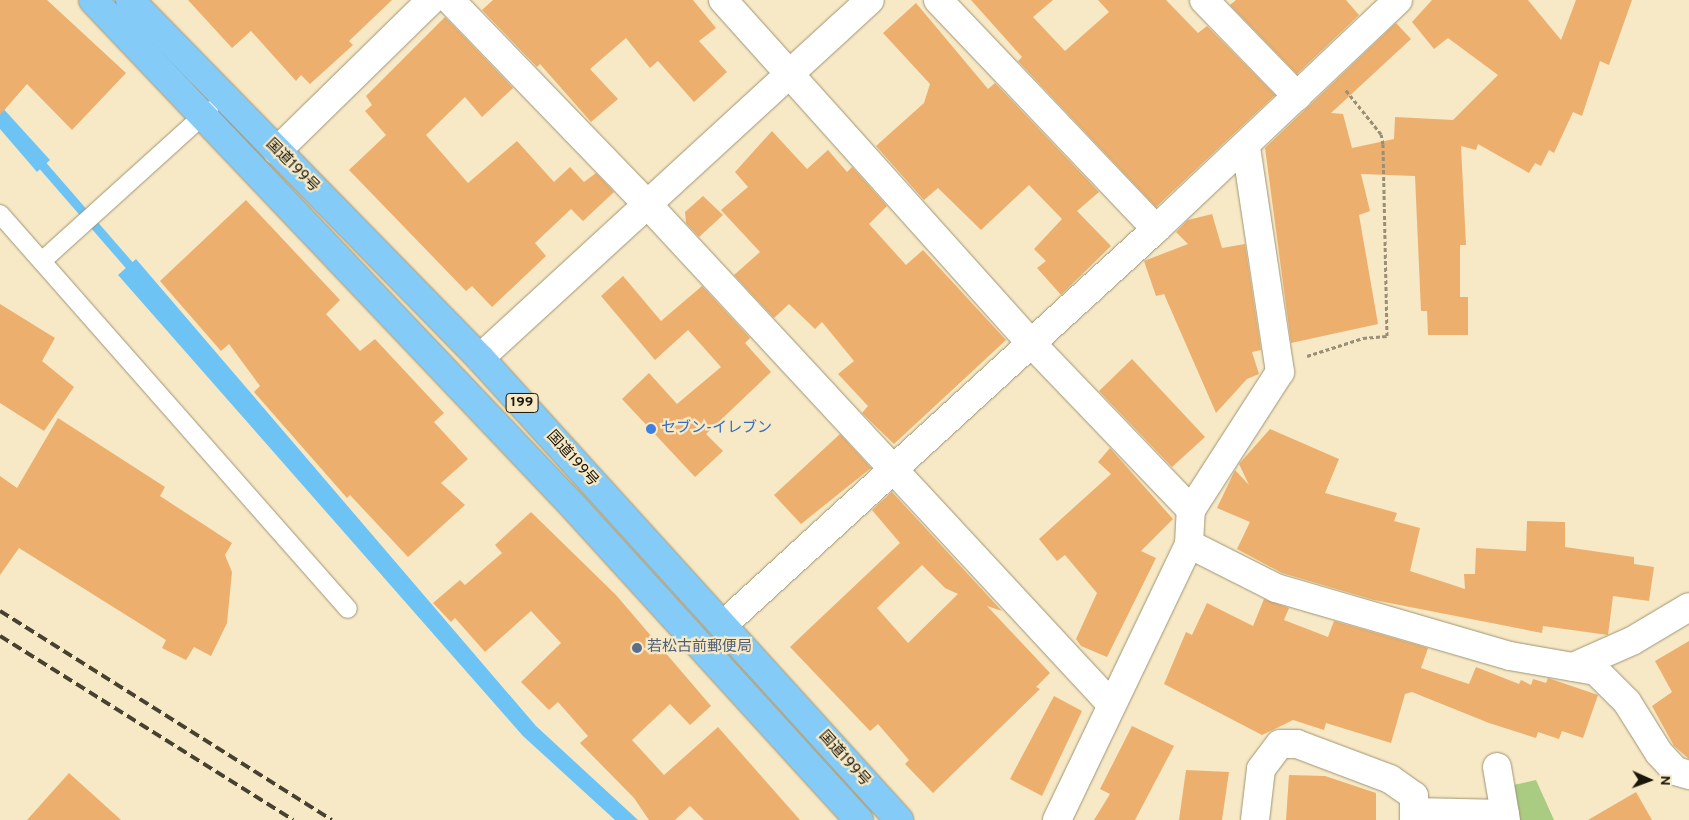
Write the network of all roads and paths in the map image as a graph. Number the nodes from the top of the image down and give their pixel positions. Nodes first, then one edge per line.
1 (93, 0) edge
2 (130, 0) edge
3 (432, 0) edge
4 (450, 0) edge
5 (723, 0) edge
6 (870, 0) edge
7 (938, 0) edge
8 (1204, 0) edge
9 (1398, 0) edge
10 (1328, 66) junction
11 (788, 78) junction
12 (225, 96) junction
13 (1297, 96) junction
14 (204, 114) junction
15 (1246, 146) junction
16 (277, 151) junction
17 (649, 206) junction
18 (0, 214) edge
19 (1156, 229) junction
20 (42, 261) junction
21 (1032, 344) junction
22 (480, 358) junction
23 (1280, 372) junction
24 (890, 470) junction
25 (1191, 510) junction
26 (1189, 544) junction
27 (1689, 607) edge
28 (348, 609) dead end
29 (723, 625) junction
30 (1573, 667) junction
31 (1111, 704) junction
32 (1497, 767) dead end
33 (1689, 775) edge
34 (1414, 816) edge
35 (1505, 817) edge
36 (859, 820) edge
37 (898, 820) edge
38 (1057, 820) edge
39 (1255, 820) edge

1 - 14 highway, 国道199号 / 199
2 - 12 highway, 国道199号 / 199
3 - 16 street
4 - 17 street
5 - 11 street
6 - 11 street
7 - 19 street
8 - 13 street
9 - 10 street
10 - 13 street
10 - 23 path
11 - 17 street
11 - 21 street
12 - 14 lane
12 - 16 highway, 国道199号 / 199
13 - 15 street
14 - 20 lane
14 - 36 highway, 国道199号 / 199
15 - 19 street
15 - 23 street
16 - 22 highway, 国道199号 / 199
17 - 22 street
17 - 24 street
18 - 20 lane
19 - 21 street
20 - 28 lane
21 - 24 street
21 - 25 street
22 - 29 highway, 国道199号 / 199
23 - 25 street
24 - 29 street
24 - 31 street
25 - 26 street
26 - 30 street
26 - 31 street
27 - 30 street
29 - 37 highway, 国道199号 / 199
30 - 33 street
31 - 38 street
32 - 35 street
34 - 35 street
34 - 39 street

